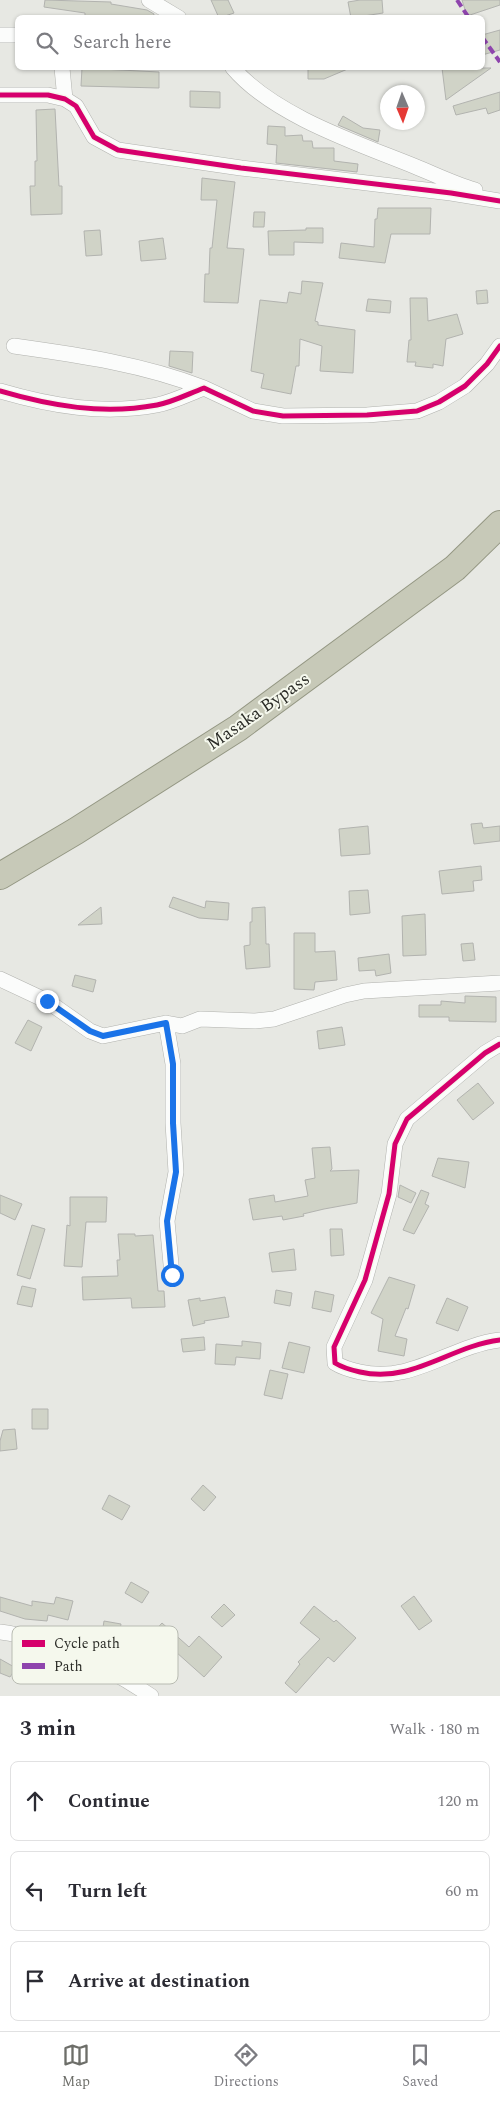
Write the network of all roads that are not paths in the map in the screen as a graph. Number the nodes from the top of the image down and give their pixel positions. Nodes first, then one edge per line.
1 (150, 0) edge
2 (174, 15) edge
3 (0, 35) edge
4 (15, 35) edge
5 (62, 70) edge
6 (235, 70) edge
7 (0, 95) edge
8 (65, 99) junction
9 (500, 199) edge
10 (14, 346) dead end
11 (500, 346) edge
12 (204, 388) junction
13 (0, 391) edge
14 (500, 524) edge
15 (0, 876) edge
16 (0, 980) edge
17 (500, 983) edge
18 (166, 1023) junction
19 (500, 1044) edge
20 (172, 1275) dead end
21 (500, 1340) edge
22 (132, 1684) edge
23 (151, 1696) edge

1 - 2 street
3 - 4 street
5 - 8 street
6 - 9 street
7 - 8 street
8 - 9 street
10 - 12 street
11 - 12 street
12 - 13 street
14 - 15 highway, Masaka Bypass
16 - 18 street
17 - 18 street
18 - 20 street
19 - 21 street
22 - 23 street

